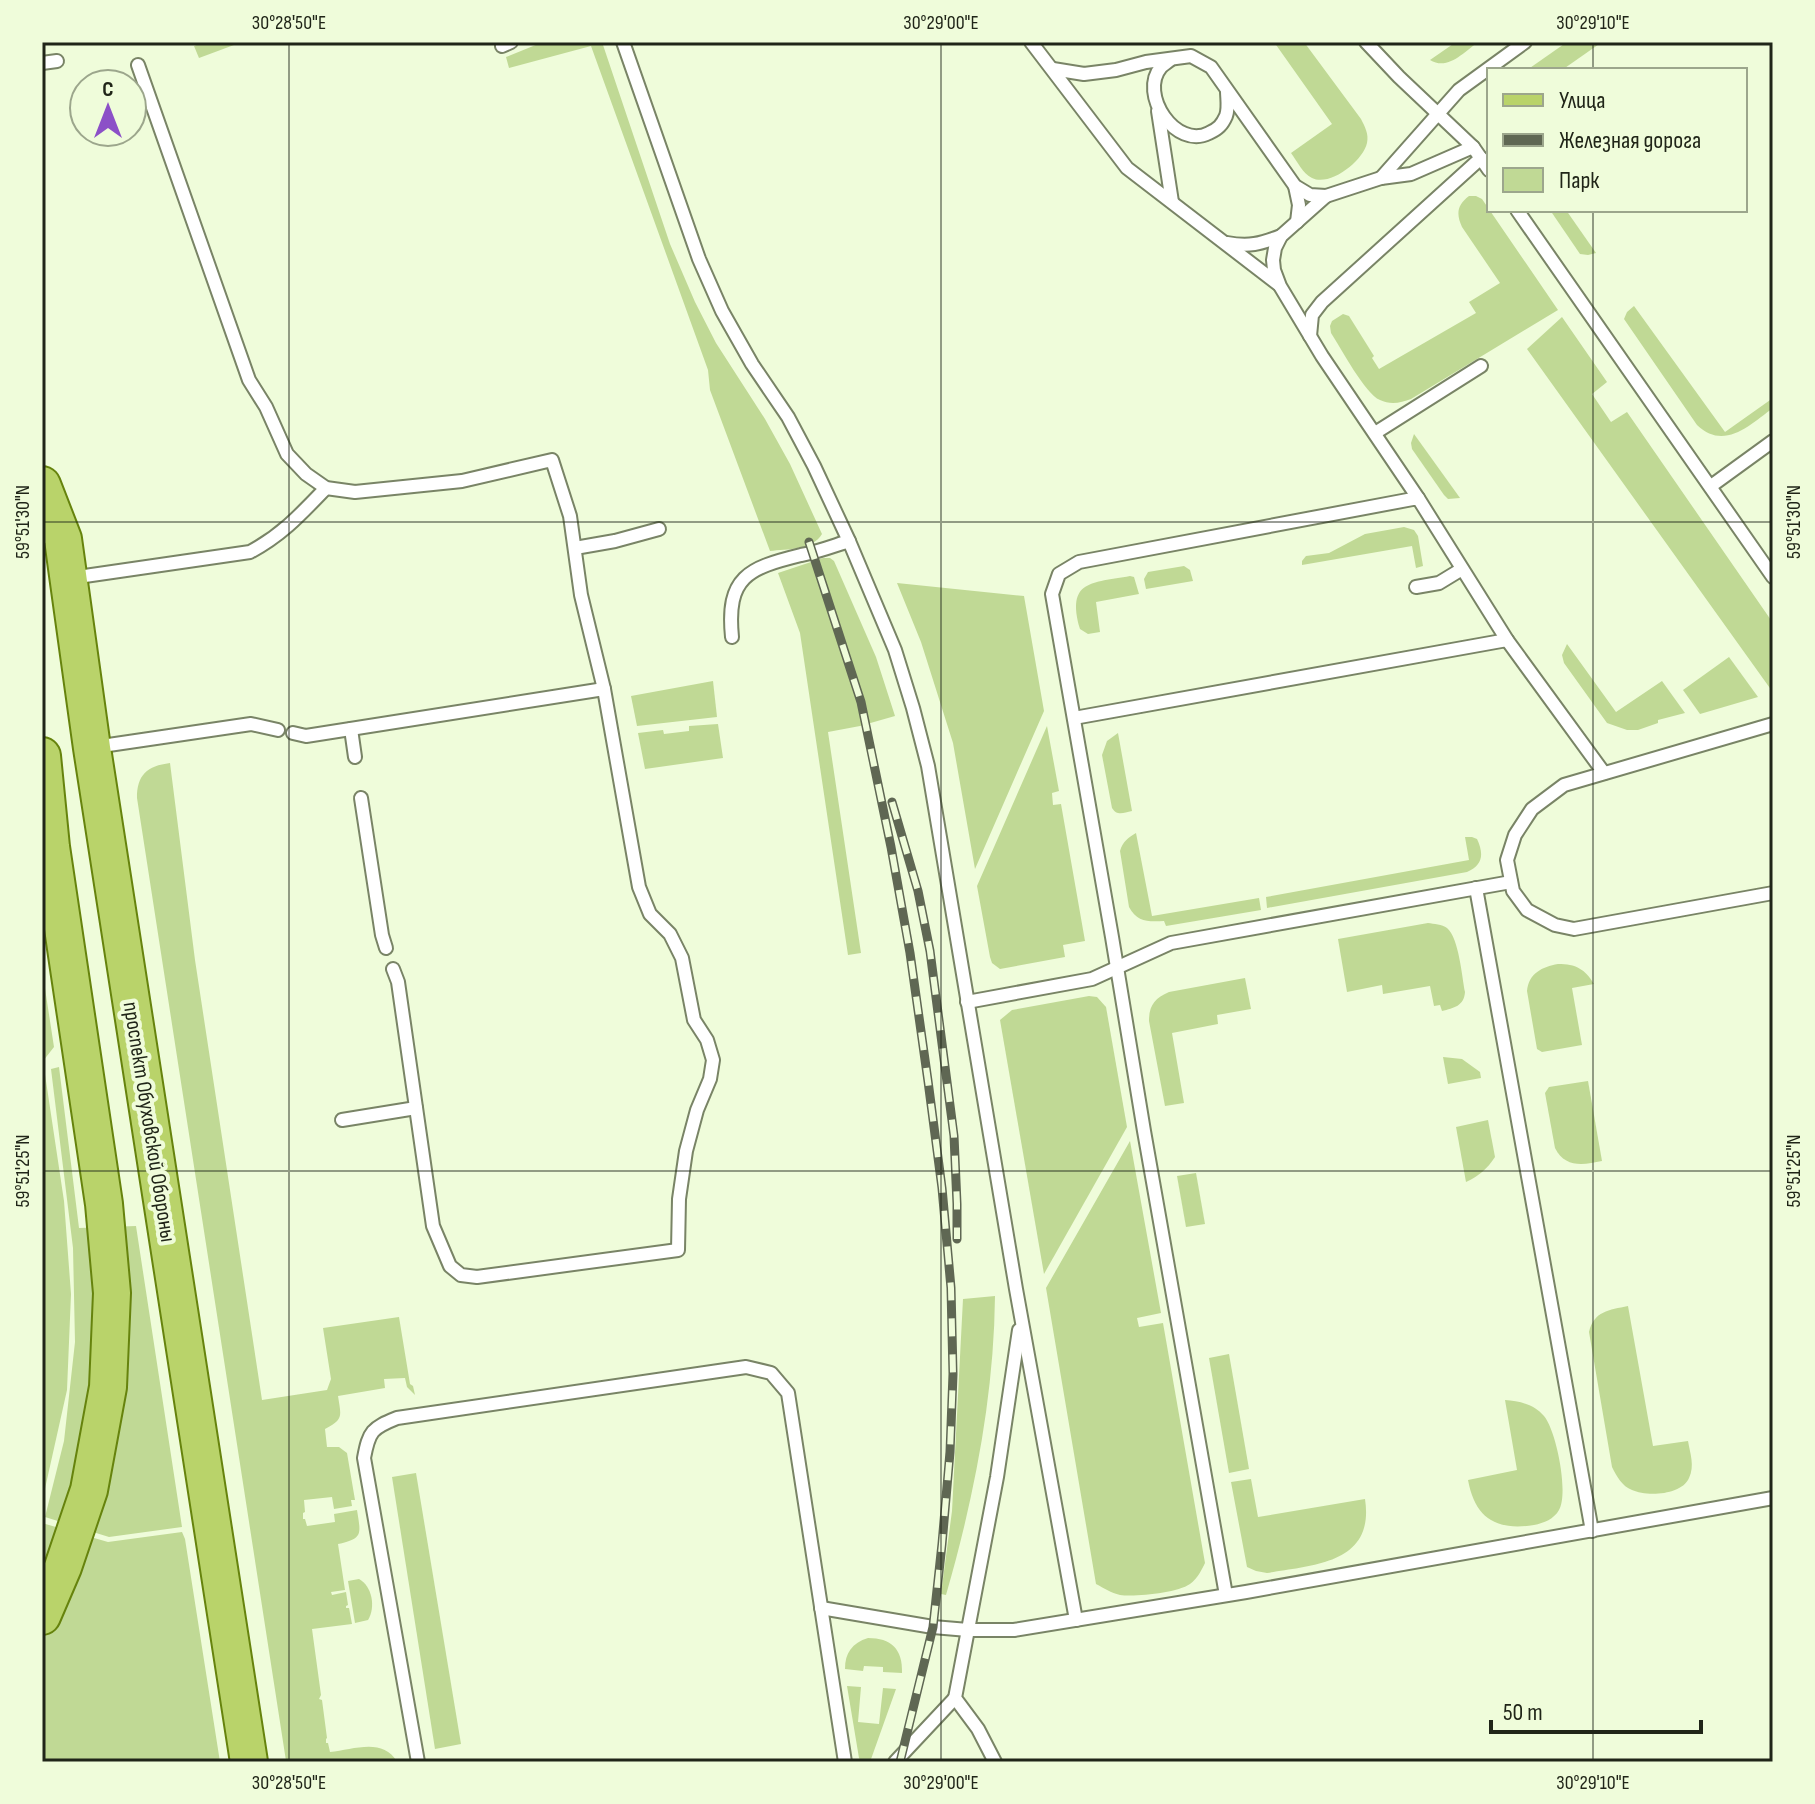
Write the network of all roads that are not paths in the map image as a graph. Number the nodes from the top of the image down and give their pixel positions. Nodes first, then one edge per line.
1 (623, 42) edge
2 (1031, 42) edge
3 (1366, 42) edge
4 (1525, 42) edge
5 (1171, 59) junction
6 (57, 61) dead end
7 (42, 63) edge
8 (138, 65) dead end
9 (1489, 68) edge
10 (1053, 69) junction
11 (1487, 70) edge
12 (1227, 91) junction
13 (1157, 104) junction
14 (1439, 114) junction
15 (1477, 153) junction
16 (1487, 167) edge
17 (1381, 178) junction
18 (1295, 186) junction
19 (1326, 196) junction
20 (1172, 202) junction
21 (1518, 212) edge
22 (1297, 222) junction
23 (1281, 236) junction
24 (1225, 243) junction
25 (1280, 286) junction
26 (1310, 336) junction
27 (1481, 366) dead end
28 (1375, 433) junction
29 (1773, 441) edge
30 (42, 485) edge
31 (1711, 486) junction
32 (326, 488) junction
33 (1418, 498) junction
34 (659, 529) dead end
35 (849, 541) junction
36 (575, 548) junction
37 (1462, 569) junction
38 (1773, 577) edge
39 (68, 578) junction
40 (1416, 587) dead end
41 (732, 637) dead end
42 (1507, 640) junction
43 (604, 689) junction
44 (1074, 718) junction
45 (1773, 724) edge
46 (351, 729) junction
47 (278, 730) dead end
48 (293, 733) dead end
49 (92, 748) junction
50 (42, 756) edge
51 (355, 757) dead end
52 (1604, 773) junction
53 (361, 798) dead end
54 (1511, 882) junction
55 (1476, 888) junction
56 (1773, 893) edge
57 (386, 948) dead end
58 (1117, 968) junction
59 (393, 969) dead end
60 (967, 1002) junction
61 (416, 1108) junction
62 (342, 1120) dead end
63 (1021, 1317) junction
64 (1773, 1498) edge
65 (1592, 1531) junction
66 (1226, 1595) junction
67 (821, 1608) junction
68 (42, 1616) edge
69 (1076, 1620) junction
70 (968, 1630) junction
71 (955, 1698) junction
72 (249, 1762) edge
73 (418, 1762) edge
74 (845, 1762) edge
75 (895, 1762) edge
76 (995, 1762) edge

1 - 35 lane
2 - 10 lane
3 - 14 lane
4 - 9 lane
5 - 10 lane
5 - 12 lane
5 - 13 lane
6 - 7 lane
8 - 32 lane
10 - 20 lane
11 - 14 lane
12 - 13 lane
12 - 18 lane
13 - 20 lane
14 - 15 lane
14 - 17 lane
15 - 16 lane
15 - 17 lane
15 - 26 lane
17 - 19 lane
18 - 19 lane
18 - 22 lane
19 - 22 lane
20 - 24 lane
21 - 31 lane
22 - 23 lane
23 - 24 lane
23 - 25 lane
24 - 25 lane
25 - 26 lane
26 - 28 lane
27 - 28 lane
28 - 33 lane
29 - 31 lane
30 - 39 main road, проспект Обуховской Обороны
31 - 38 lane
32 - 36 lane
32 - 39 lane
33 - 37 lane
33 - 44 lane
34 - 36 lane
35 - 41 lane
35 - 60 lane
36 - 43 lane
37 - 40 lane
37 - 42 lane
39 - 49 main road, проспект Обуховской Обороны
42 - 44 lane
42 - 52 lane
43 - 46 lane
43 - 61 lane
44 - 58 lane
45 - 52 lane
46 - 48 lane
46 - 51 lane
47 - 49 lane
49 - 72 main road, проспект Обуховской Обороны
50 - 68 main road
52 - 54 lane
53 - 57 lane
54 - 55 lane
54 - 56 lane
55 - 58 lane
55 - 65 lane
58 - 60 lane
58 - 66 lane
59 - 61 lane
60 - 63 lane
61 - 62 lane
63 - 69 lane
63 - 70 lane
64 - 65 lane
65 - 66 lane
66 - 69 lane
67 - 70 lane
67 - 73 lane
67 - 74 lane
69 - 70 lane
70 - 71 lane
71 - 75 lane
71 - 76 lane

